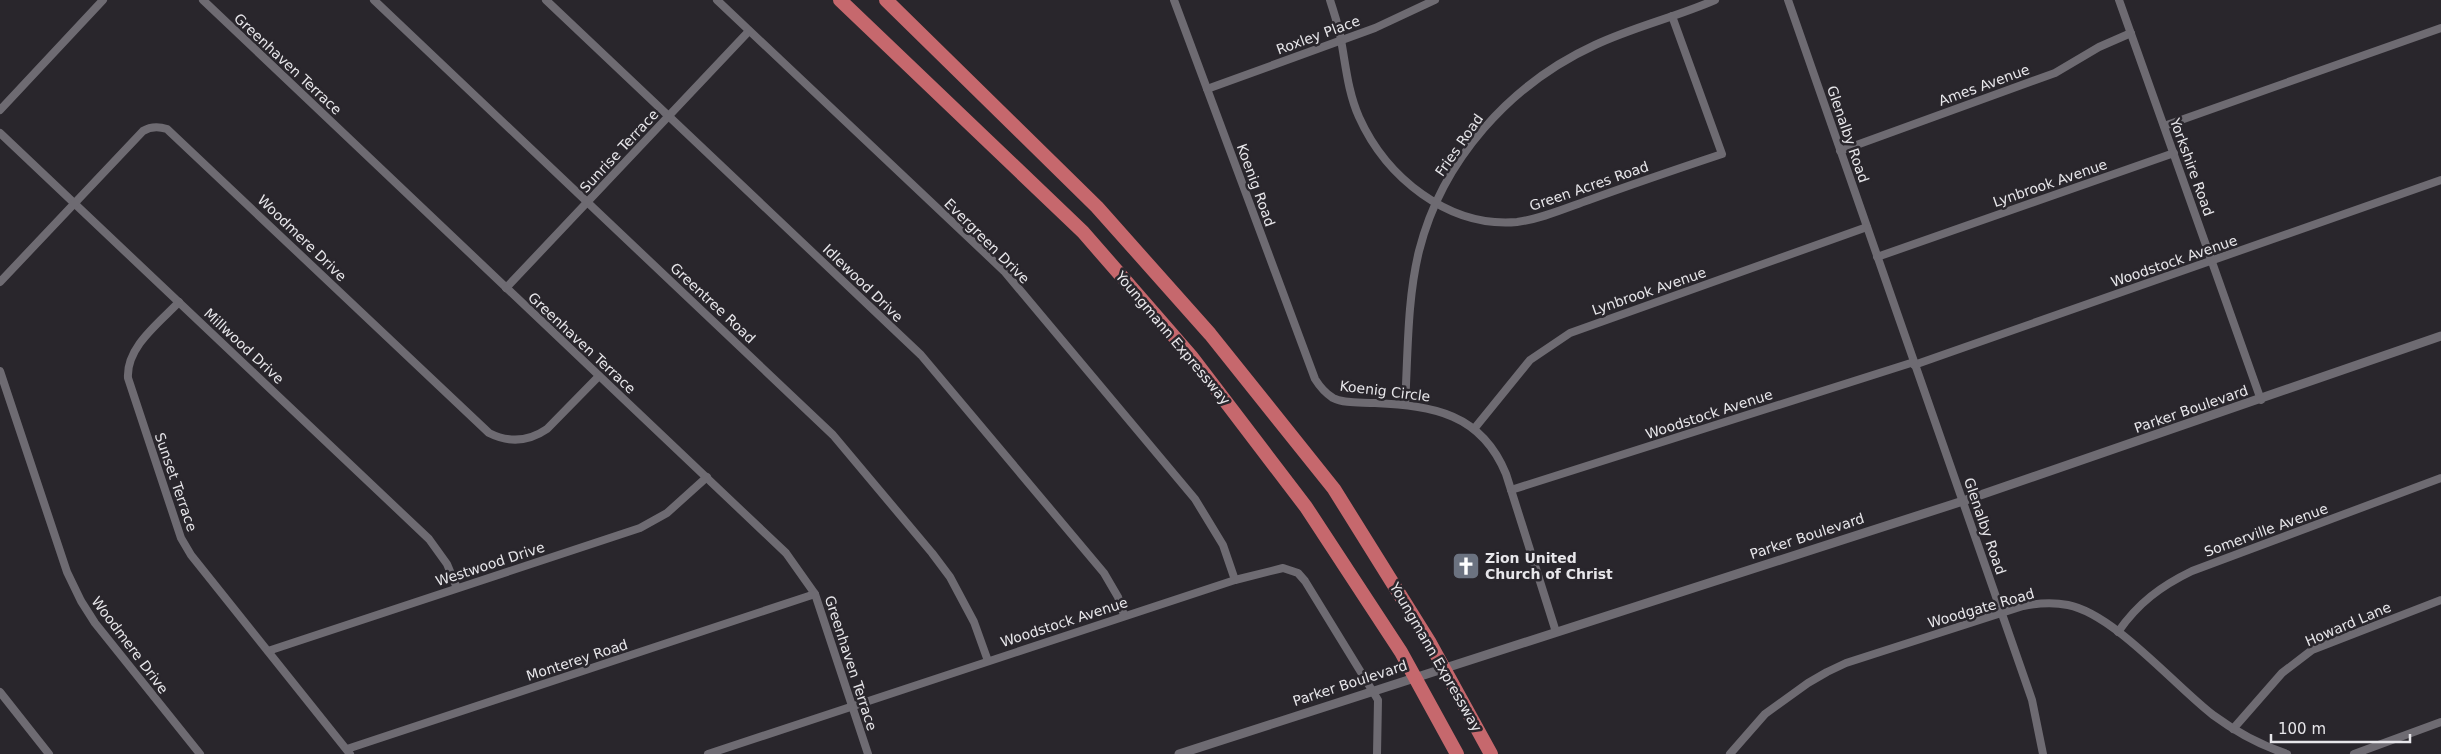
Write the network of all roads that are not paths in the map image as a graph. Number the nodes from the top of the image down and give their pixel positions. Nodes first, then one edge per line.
1 (103, 0) edge
2 (203, 0) edge
3 (374, 0) edge
4 (546, 0) edge
5 (717, 0) edge
6 (840, 0) edge
7 (886, 0) edge
8 (1174, 0) edge
9 (1330, 0) edge
10 (1435, 0) edge
11 (1715, 0) edge
12 (1788, 0) edge
13 (2119, 0) edge
14 (1672, 16) junction
15 (2441, 28) edge
16 (749, 31) junction
17 (2131, 33) junction
18 (1341, 39) junction
19 (1207, 89) junction
20 (0, 110) edge
21 (669, 116) junction
22 (2164, 126) junction
23 (0, 133) edge
24 (1840, 150) junction
25 (2174, 153) junction
26 (2441, 180) edge
27 (588, 202) junction
28 (74, 203) junction
29 (1436, 204) junction
30 (1867, 227) junction
31 (1877, 257) junction
32 (2212, 260) junction
33 (0, 282) edge
34 (506, 288) junction
35 (179, 302) junction
36 (2441, 336) edge
37 (1914, 363) junction
38 (0, 371) edge
39 (599, 376) junction
40 (1315, 379) joint
41 (2261, 400) junction
42 (1405, 405) junction
43 (1474, 429) junction
44 (707, 477) junction
45 (2441, 478) edge
46 (1511, 490) junction
47 (1963, 501) junction
48 (1235, 580) junction
49 (457, 588) junction
50 (815, 594) junction
51 (2441, 600) edge
52 (2002, 613) junction
53 (1124, 615) junction
54 (1556, 632) junction
55 (2118, 632) junction
56 (268, 651) junction
57 (988, 660) junction
58 (1372, 690) junction
59 (0, 692) edge
60 (852, 706) junction
61 (2441, 722) edge
62 (2233, 729) junction
63 (349, 752) edge
64 (49, 754) edge
65 (200, 754) edge
66 (708, 754) edge
67 (868, 754) edge
68 (1179, 754) edge
69 (1377, 754) edge
70 (1458, 754) edge
71 (1491, 754) edge
72 (1730, 754) edge
73 (2043, 754) edge
74 (2287, 754) edge
75 (2354, 754) edge

1 - 20 street
2 - 34 street, Greenhaven Terrace
3 - 27 street, Greentree Road
4 - 21 street, Idlewood Drive
5 - 16 street, Evergreen Drive
6 - 70 highway, Youngmann Expressway
7 - 71 highway, Youngmann Expressway
8 - 19 street, Koenig Road
9 - 18 street, Green Acres Road
10 - 18 street, Roxley Place
11 - 14 street, Fries Road
12 - 24 street, Glenalby Road
13 - 17 street, Yorkshire Road
14 - 29 street, Fries Road
14 - 29 street, Green Acres Road
15 - 22 street
16 - 21 street, Sunrise Terrace
16 - 48 street, Evergreen Drive
17 - 22 street, Yorkshire Road
17 - 24 street, Ames Avenue
18 - 19 street, Roxley Place
18 - 29 street, Green Acres Road
19 - 40 street, Koenig Road
21 - 27 street, Sunrise Terrace
21 - 53 street, Idlewood Drive
22 - 25 street, Yorkshire Road
23 - 28 street, Millwood Drive
24 - 30 street, Glenalby Road
25 - 31 street, Lynbrook Avenue
25 - 32 street, Yorkshire Road
26 - 32 street, Woodstock Avenue
27 - 34 street, Sunrise Terrace
27 - 57 street, Greentree Road
28 - 33 street, Woodmere Drive
28 - 35 street, Millwood Drive
28 - 39 street, Woodmere Drive
29 - 42 street, Fries Road
30 - 31 street, Glenalby Road
30 - 43 street, Lynbrook Avenue
31 - 37 street, Glenalby Road
32 - 37 street, Woodstock Avenue
32 - 41 street, Yorkshire Road
34 - 39 street, Greenhaven Terrace
35 - 49 street, Millwood Drive
35 - 56 street, Sunset Terrace
36 - 41 street, Parker Boulevard
37 - 46 street, Woodstock Avenue
37 - 47 street, Glenalby Road
38 - 65 street, Woodmere Drive
39 - 44 street, Greenhaven Terrace
40 - 42 street, Koenig Circle
41 - 47 street, Parker Boulevard
42 - 43 street, Koenig Circle
43 - 46 street, Koenig Circle
44 - 49 street, Westwood Drive
44 - 50 street, Greenhaven Terrace
45 - 55 street, Somerville Avenue
46 - 54 street, Koenig Circle
47 - 52 street, Glenalby Road
47 - 54 street, Parker Boulevard
48 - 53 street, Woodstock Avenue
48 - 58 street, Woodstock Avenue
49 - 56 street, Westwood Drive
50 - 60 street, Greenhaven Terrace
50 - 63 street, Monterey Road
51 - 62 street, Howard Lane
52 - 55 street, Woodgate Road
52 - 72 street, Woodgate Road
52 - 73 street, Glenalby Road
53 - 57 street, Woodstock Avenue
54 - 58 street, Parker Boulevard
55 - 62 street, Woodgate Road
56 - 63 street, Sunset Terrace
57 - 60 street, Woodstock Avenue
58 - 68 street, Parker Boulevard
58 - 69 street, Woodstock Avenue
59 - 64 street
60 - 66 street, Woodstock Avenue
60 - 67 street, Greenhaven Terrace
61 - 75 street
62 - 74 street, Woodgate Road

